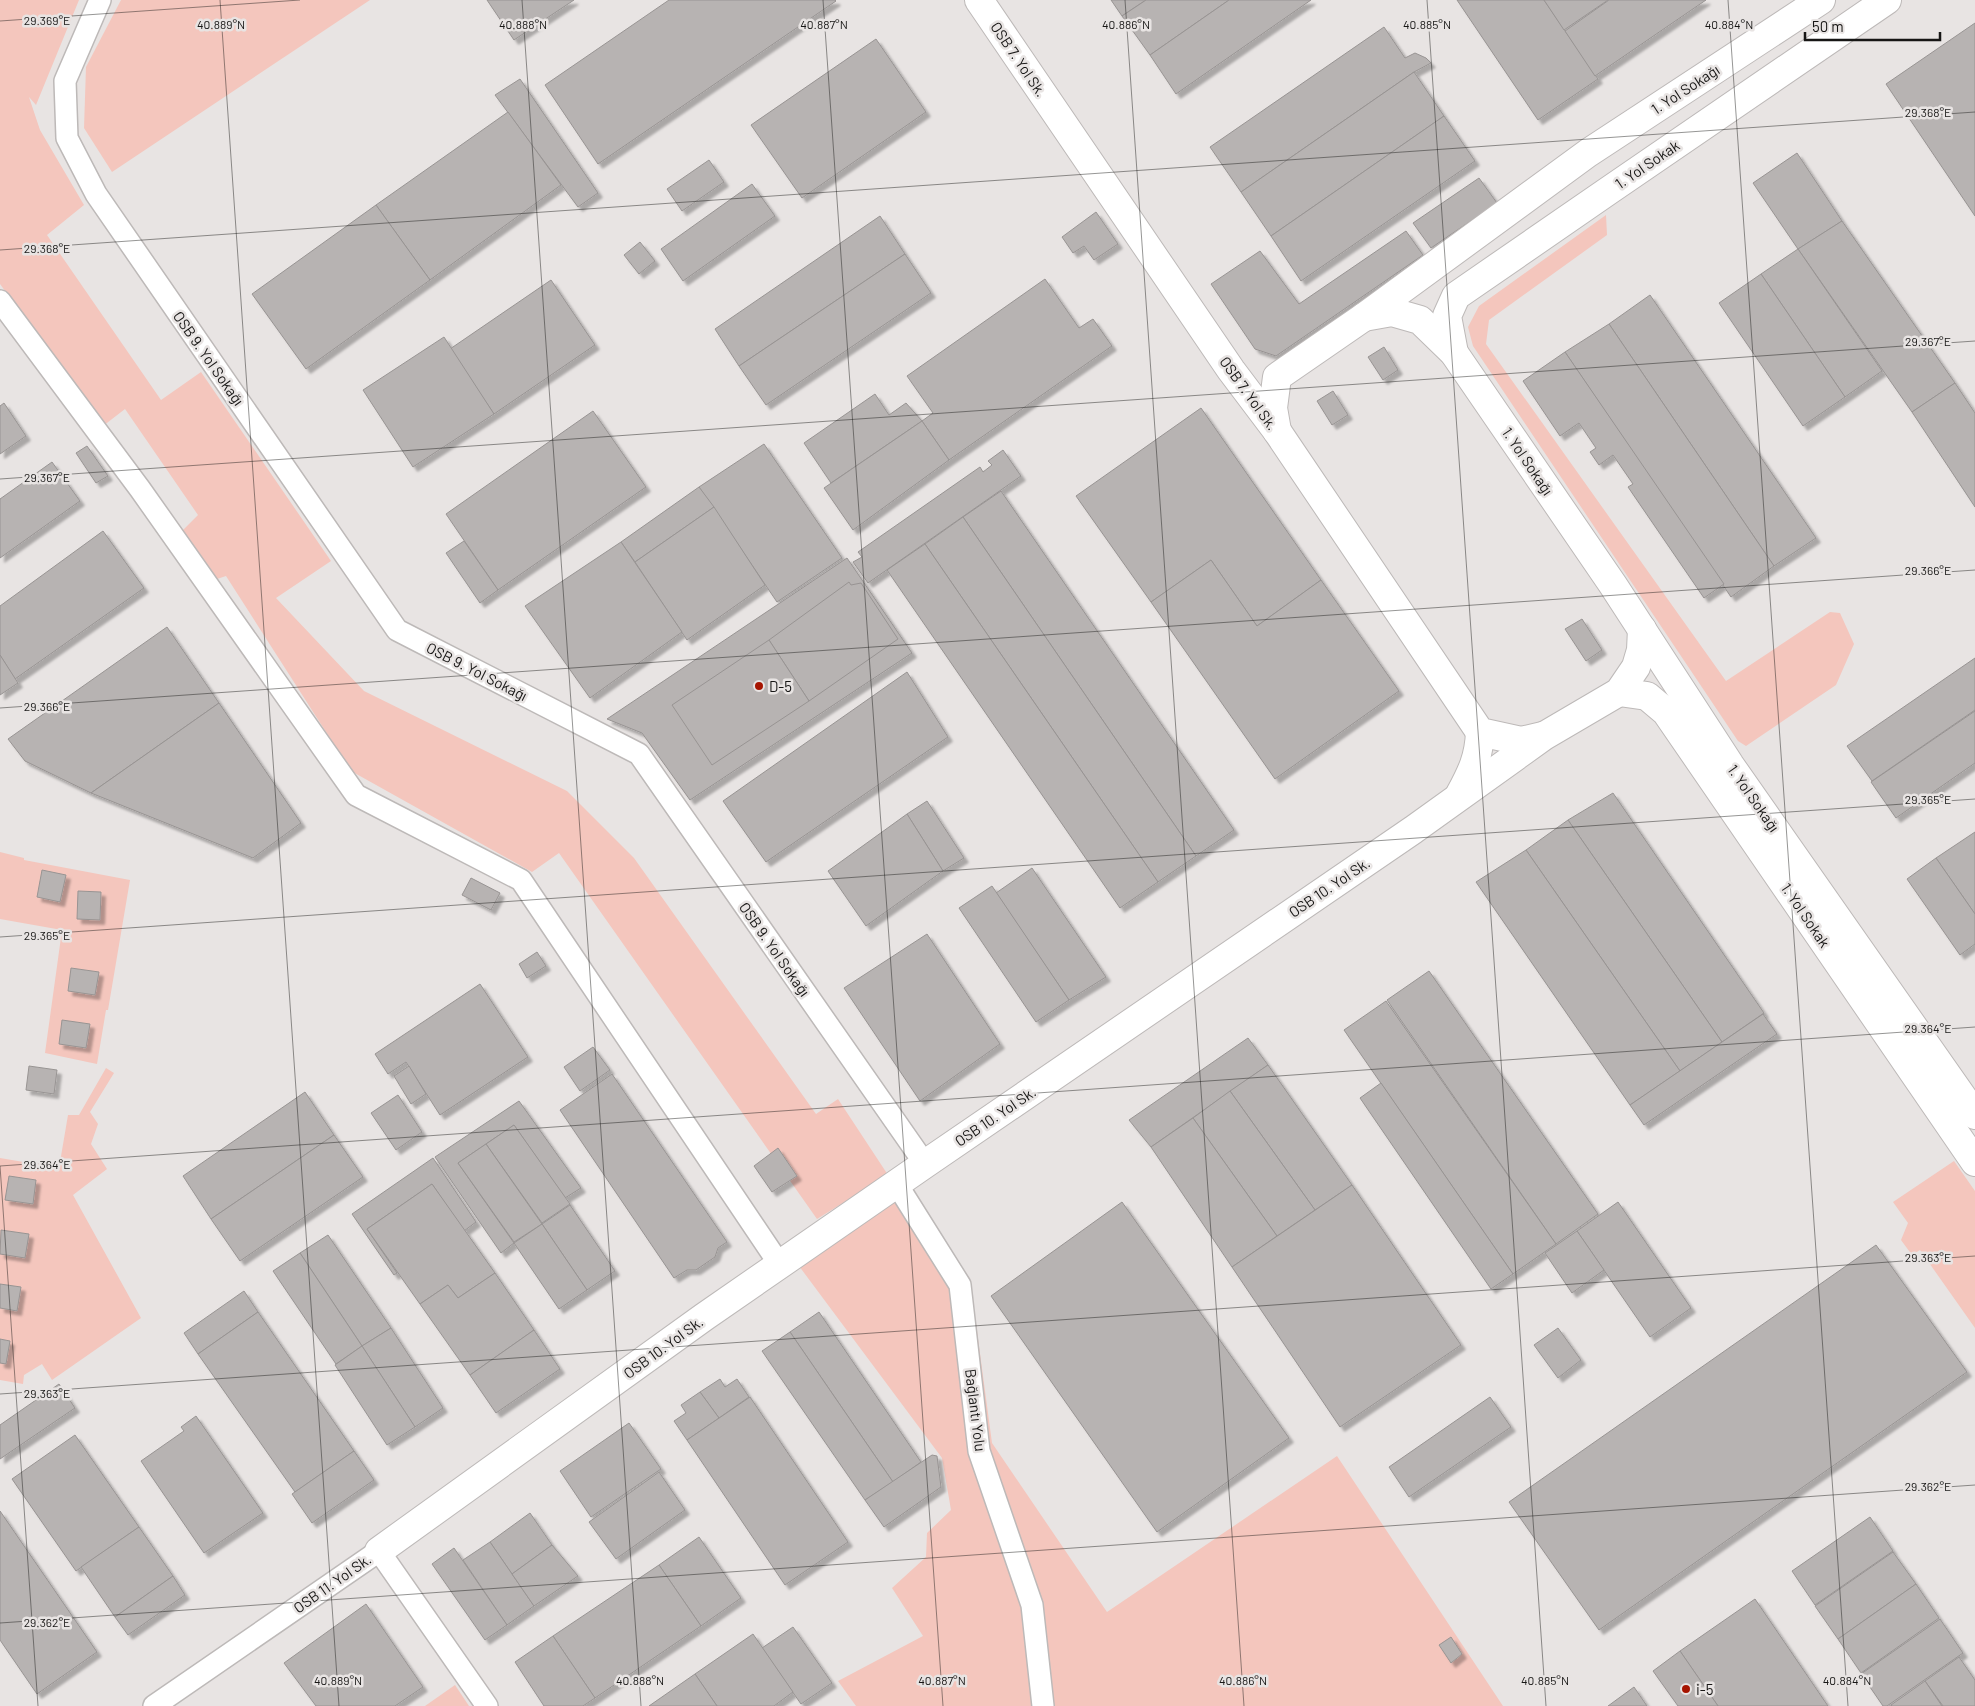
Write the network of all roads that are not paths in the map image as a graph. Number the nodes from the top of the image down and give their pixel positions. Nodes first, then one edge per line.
1 (100, 0) edge
2 (979, 0) edge
3 (1821, 0) edge
4 (1887, 0) edge
5 (0, 301) edge
6 (1364, 317) junction
7 (1454, 353) junction
8 (1231, 370) junction
9 (1277, 377) junction
10 (1277, 431) junction
11 (1642, 629) junction
12 (1619, 692) junction
13 (1480, 732) junction
14 (1544, 736) junction
15 (1721, 772) junction
16 (1458, 797) junction
17 (1975, 1115) edge
18 (1975, 1162) edge
19 (925, 1164) junction
20 (896, 1184) junction
21 (780, 1265) junction
22 (379, 1551) junction
23 (154, 1706) edge
24 (487, 1706) edge
25 (1043, 1706) edge

1 - 19 street, OSB 9. Yol Sokağı
2 - 8 street, OSB 7. Yol Sk.
3 - 6 street, 1. Yol Sokağı
4 - 7 street, 1. Yol Sokak
5 - 21 street
6 - 7 street, 1. Yol Sokağı
6 - 9 street
7 - 11 street, 1. Yol Sokağı
8 - 9 street
8 - 10 street, OSB 7. Yol Sk.
9 - 10 street
10 - 13 street, OSB 7. Yol Sk.
11 - 12 street
11 - 15 street, 1. Yol Sokağı
12 - 14 street, OSB 10. Yol Sk.
12 - 15 street, 1. Yol Sokak
13 - 14 street
13 - 16 street
14 - 16 street, OSB 10. Yol Sk.
15 - 17 street, 1. Yol Sokağı
15 - 18 street, 1. Yol Sokak
16 - 19 street, OSB 10. Yol Sk.
19 - 20 street, OSB 10. Yol Sk.
20 - 21 street, OSB 10. Yol Sk.
20 - 25 street, Bağlantı Yolu
21 - 22 street, OSB 10. Yol Sk.
22 - 23 street, OSB 11. Yol Sk.
22 - 24 street, OSB 11. Yol Sk.

